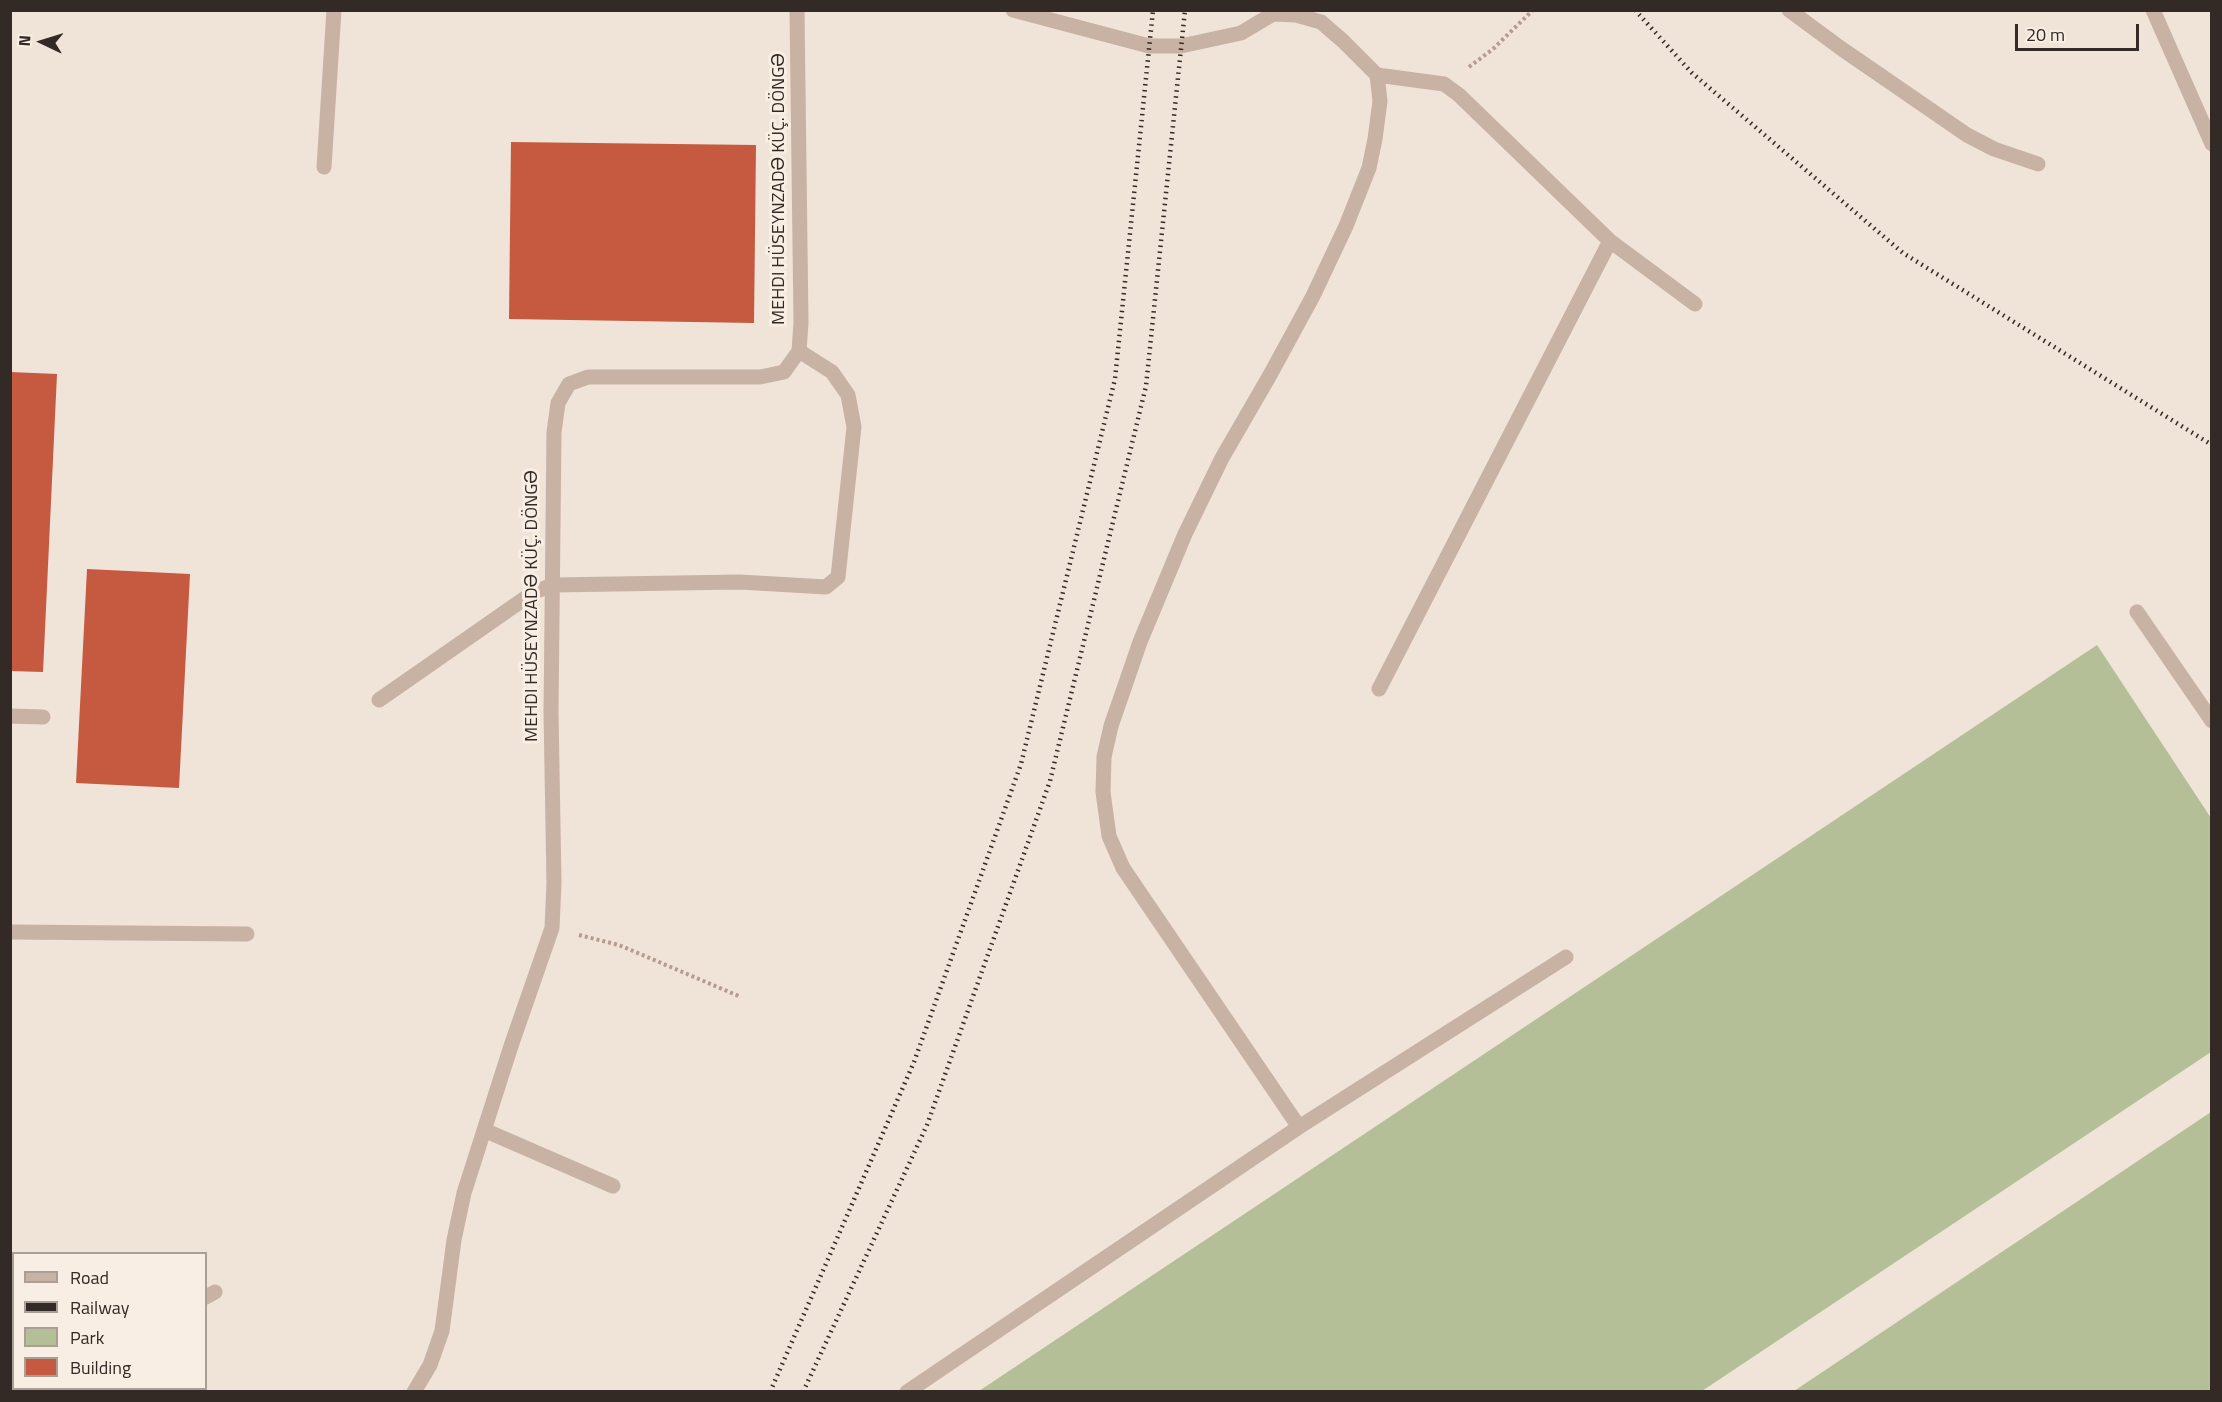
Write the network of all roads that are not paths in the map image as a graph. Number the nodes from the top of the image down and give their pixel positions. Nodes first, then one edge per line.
1 (334, 10) edge
2 (797, 10) edge
3 (1013, 10) edge
4 (1790, 10) edge
5 (2153, 10) edge
6 (1273, 12) edge
7 (1377, 75) junction
8 (2211, 144) edge
9 (2038, 164) dead end
10 (324, 167) dead end
11 (1610, 241) junction
12 (1695, 304) dead end
13 (799, 351) junction
14 (553, 585) junction
15 (2137, 612) dead end
16 (1379, 689) dead end
17 (379, 700) dead end
18 (10, 716) edge
19 (43, 717) dead end
20 (2211, 721) edge
21 (10, 932) edge
22 (248, 934) dead end
23 (1566, 957) dead end
24 (1299, 1127) junction
25 (484, 1130) junction
26 (613, 1186) dead end
27 (414, 1392) edge
28 (907, 1392) edge

1 - 10 street
2 - 13 street, MEHDI HÜSEYNZADƏ KÜÇ. DÖNGƏ
3 - 6 street
4 - 9 street
5 - 8 street
6 - 7 street
7 - 11 street
7 - 24 street
11 - 12 street
11 - 16 street
13 - 14 street, MEHDI HÜSEYNZADƏ KÜÇ. DÖNGƏ
13 - 14 street
14 - 17 street
14 - 25 street, MEHDI HÜSEYNZADƏ KÜÇ. DÖNGƏ
15 - 20 street
18 - 19 street
21 - 22 street
23 - 24 street
24 - 28 street
25 - 26 street
25 - 27 street, MEHDI HÜSEYNZADƏ KÜÇ. DÖNGƏ

